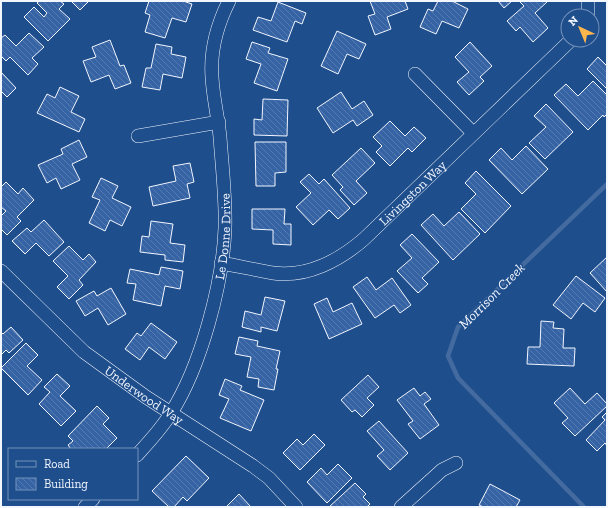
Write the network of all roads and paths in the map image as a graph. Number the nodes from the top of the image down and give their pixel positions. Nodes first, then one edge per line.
1 (229, 1) edge
2 (563, 48) edge
3 (415, 74) dead end
4 (219, 122) junction
5 (473, 133) junction
6 (138, 136) dead end
7 (221, 262) junction
8 (1, 271) edge
9 (171, 414) junction
10 (138, 454) edge
11 (456, 463) dead end
12 (296, 507) edge
13 (401, 507) edge

1 - 4 street, Le Donne Drive
2 - 5 street, Livingston Way
3 - 5 street
4 - 6 street
4 - 7 street, Le Donne Drive
5 - 7 street, Livingston Way
7 - 9 street, Le Donne Drive
8 - 9 street, Underwood Way
9 - 10 street, Le Donne Drive
9 - 12 street, Underwood Way
11 - 13 street

